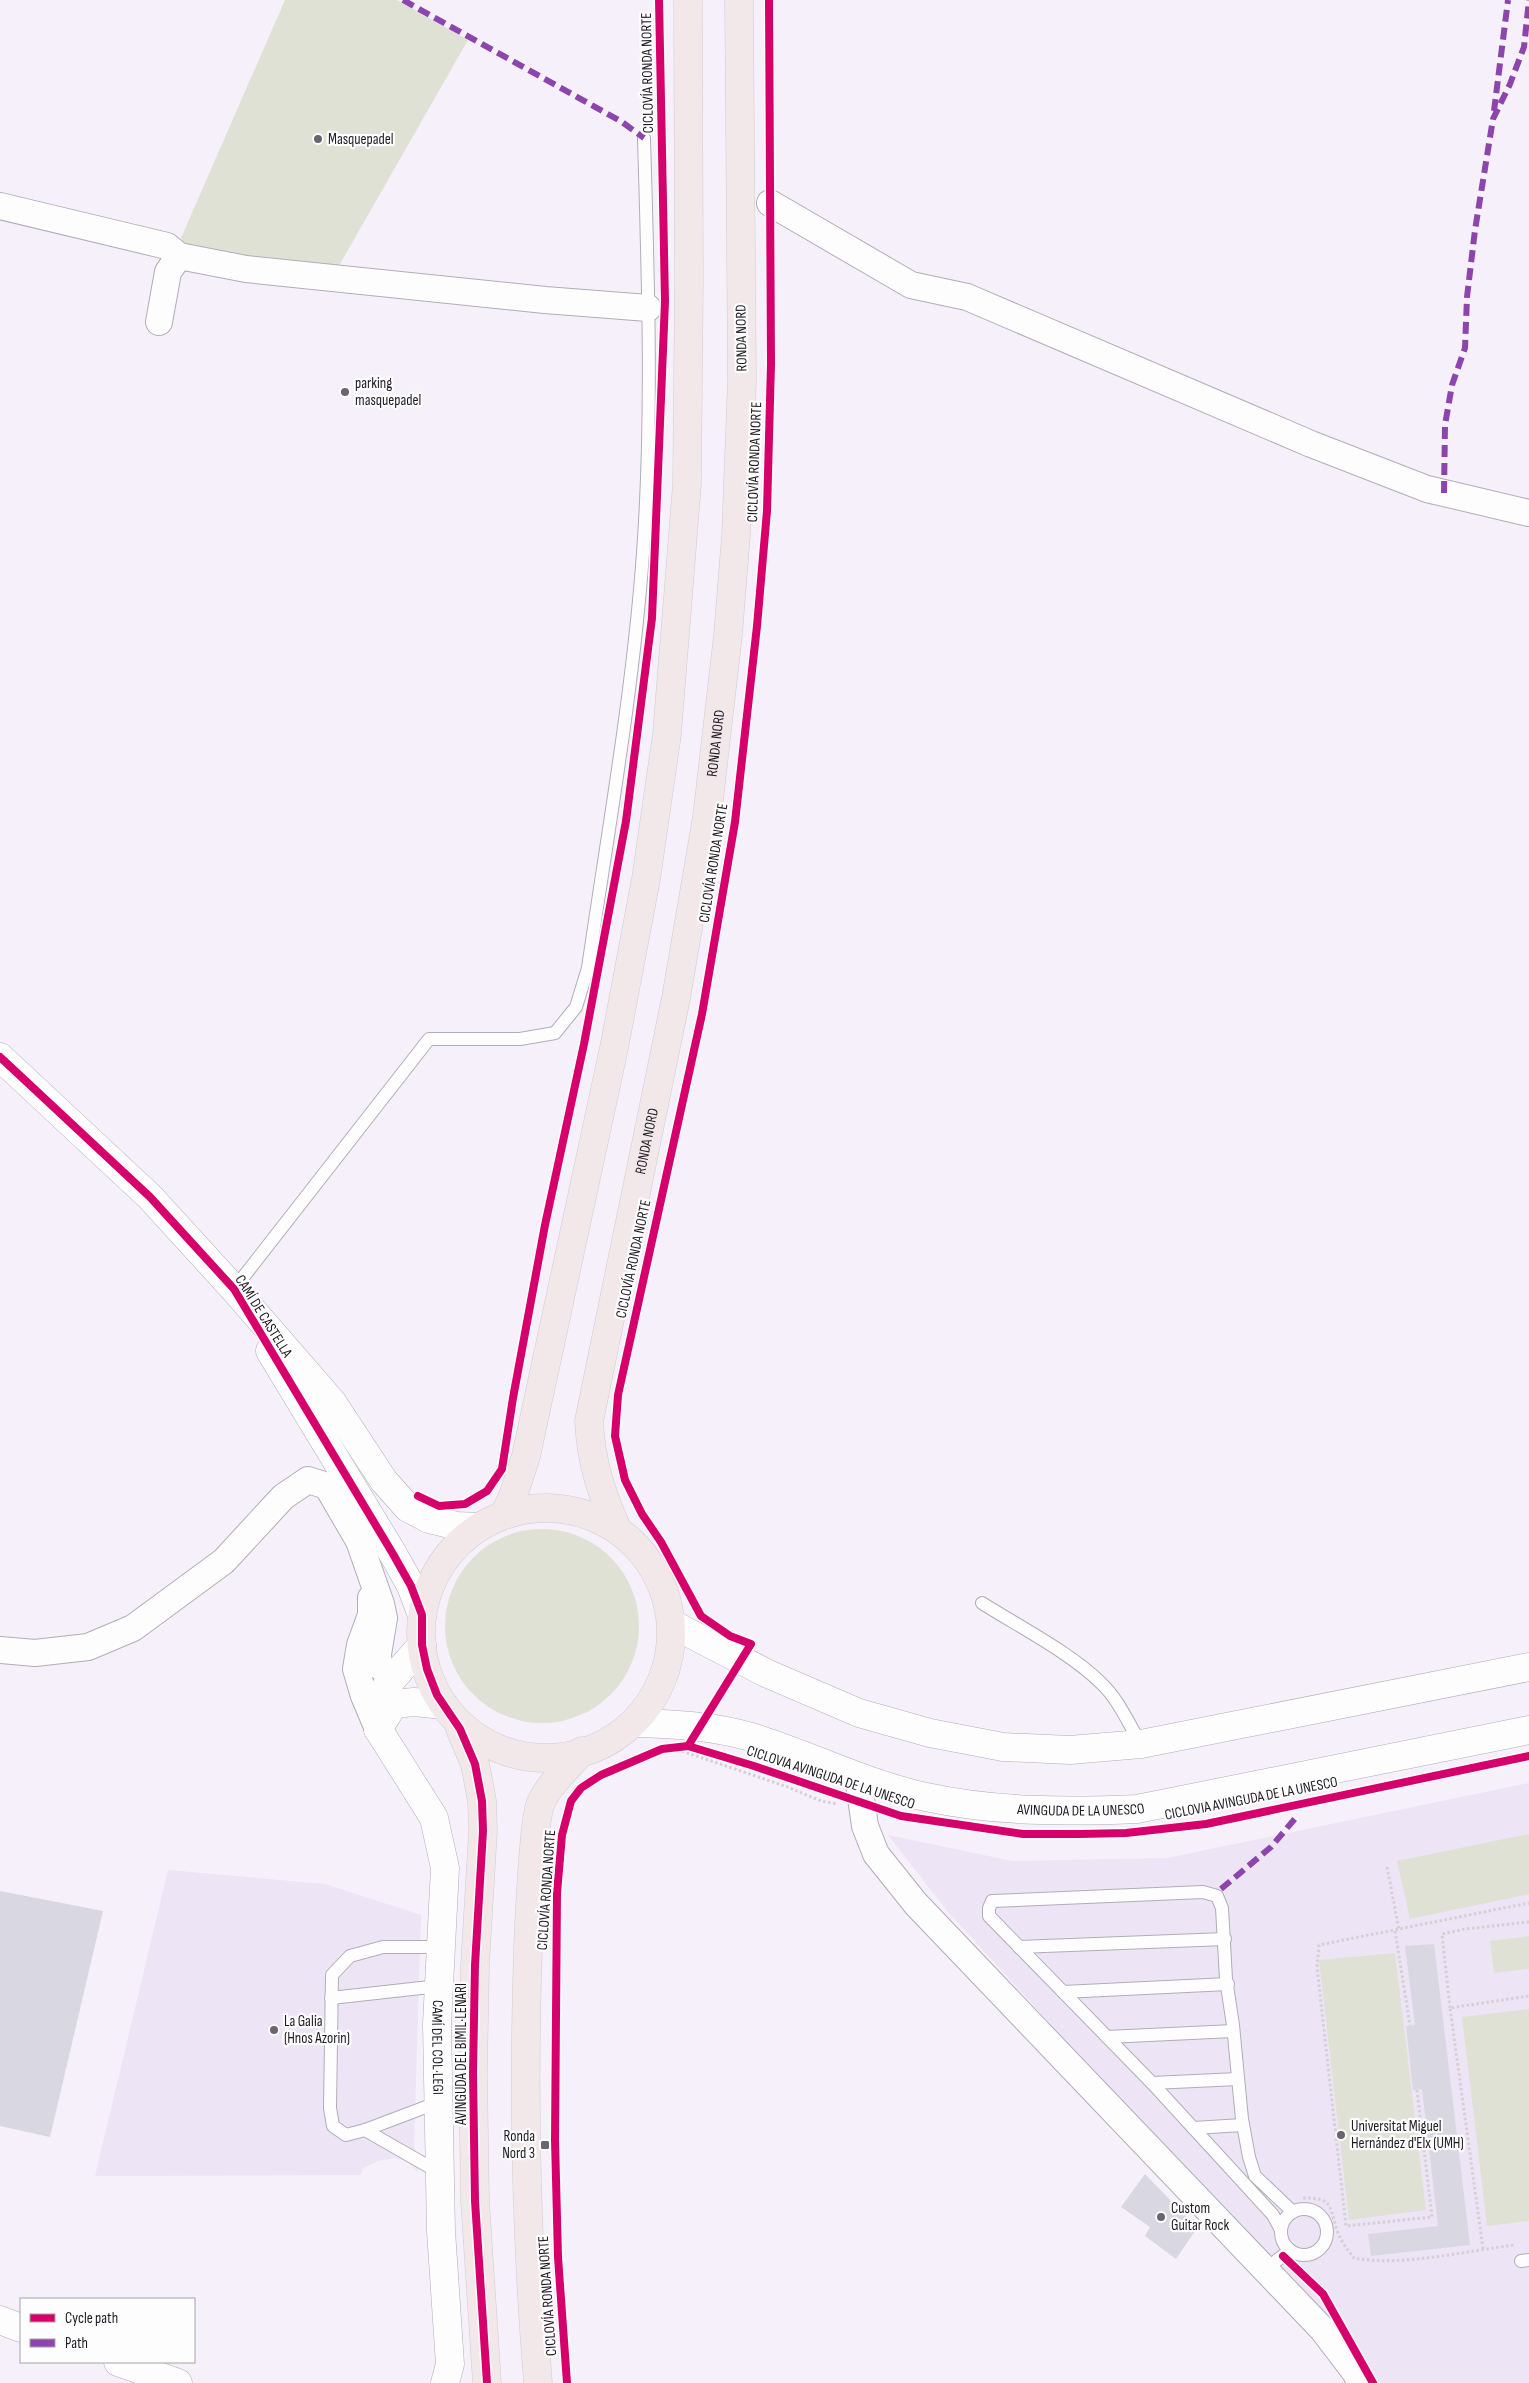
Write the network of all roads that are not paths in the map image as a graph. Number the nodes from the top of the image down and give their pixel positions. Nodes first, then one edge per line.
1 (688, 0) edge
2 (739, 0) edge
3 (644, 138) dead end
4 (770, 203) dead end
5 (0, 206) edge
6 (178, 256) junction
7 (648, 308) junction
8 (159, 322) dead end
9 (1529, 514) edge
10 (0, 1057) edge
11 (234, 1289) junction
12 (504, 1515) junction
13 (479, 1526) junction
14 (617, 1529) junction
15 (372, 1582) junction
16 (982, 1603) dead end
17 (422, 1615) junction
18 (672, 1624) junction
19 (422, 1645) junction
20 (0, 1650) edge
21 (1529, 1667) edge
22 (400, 1671) junction
23 (444, 1705) junction
24 (635, 1723) junction
25 (378, 1729) junction
26 (460, 1729) junction
27 (1529, 1730) edge
28 (1141, 1744) junction
29 (582, 1751) junction
30 (853, 1794) junction
31 (1225, 1939) junction
32 (441, 1947) junction
33 (1019, 1947) junction
34 (1228, 1984) junction
35 (439, 1986) junction
36 (1063, 1992) junction
37 (331, 1998) junction
38 (1234, 2031) junction
39 (1107, 2038) junction
40 (1238, 2079) junction
41 (1152, 2083) junction
42 (439, 2102) junction
43 (1243, 2125) junction
44 (1193, 2128) junction
45 (365, 2130) junction
46 (440, 2173) junction
47 (1293, 2212) junction
48 (1281, 2230) junction
49 (1290, 2250) junction
50 (1265, 2270) junction
51 (0, 2320) edge
52 (20, 2328) edge
53 (121, 2363) edge
54 (1351, 2379) edge
55 (178, 2383) edge
56 (445, 2383) edge
57 (487, 2383) edge
58 (538, 2383) edge

1 - 12 main road
2 - 14 main road, RONDA NORD
3 - 7 lane
4 - 9 street
5 - 6 street
6 - 7 street
6 - 8 street
7 - 11 lane
10 - 11 main road, CAMÍ DE CASTELLA
11 - 13 main road, CAMÍ DE CASTELLA
11 - 17 main road, CAMÍ DE CASTELLA
12 - 13 main road
12 - 14 main road
13 - 17 main road
14 - 18 main road
15 - 20 street
15 - 22 street
15 - 25 street
16 - 28 lane
17 - 19 main road
18 - 24 main road
18 - 28 main road
19 - 22 main road
19 - 23 main road
21 - 28 main road
22 - 25 main road
23 - 25 main road
23 - 26 main road
24 - 29 main road
24 - 30 main road, AVINGUDA DE LA UNESCO
25 - 32 main road, CAMÍ DEL COL·LEGI
26 - 29 main road
26 - 57 main road, AVINGUDA DEL BIMIL·LENARI
27 - 30 main road, AVINGUDA DE LA UNESCO
29 - 58 main road
30 - 50 street
31 - 33 lane
31 - 33 lane
31 - 34 lane
32 - 35 main road, CAMÍ DEL COL·LEGI
32 - 37 lane
33 - 36 lane
34 - 36 lane
34 - 38 lane
35 - 37 lane
35 - 42 main road, CAMÍ DEL COL·LEGI
36 - 39 lane
37 - 45 lane
38 - 39 lane
38 - 40 lane
39 - 41 lane
40 - 41 lane
40 - 43 lane
41 - 44 lane
42 - 45 lane
42 - 46 main road, CAMÍ DEL COL·LEGI
43 - 44 lane
43 - 47 lane
44 - 48 lane
45 - 46 lane
46 - 56 main road, CAMÍ DEL COL·LEGI
47 - 48 lane
47 - 49 lane
48 - 49 lane
49 - 50 lane
50 - 54 street
51 - 52 main road
53 - 55 main road

